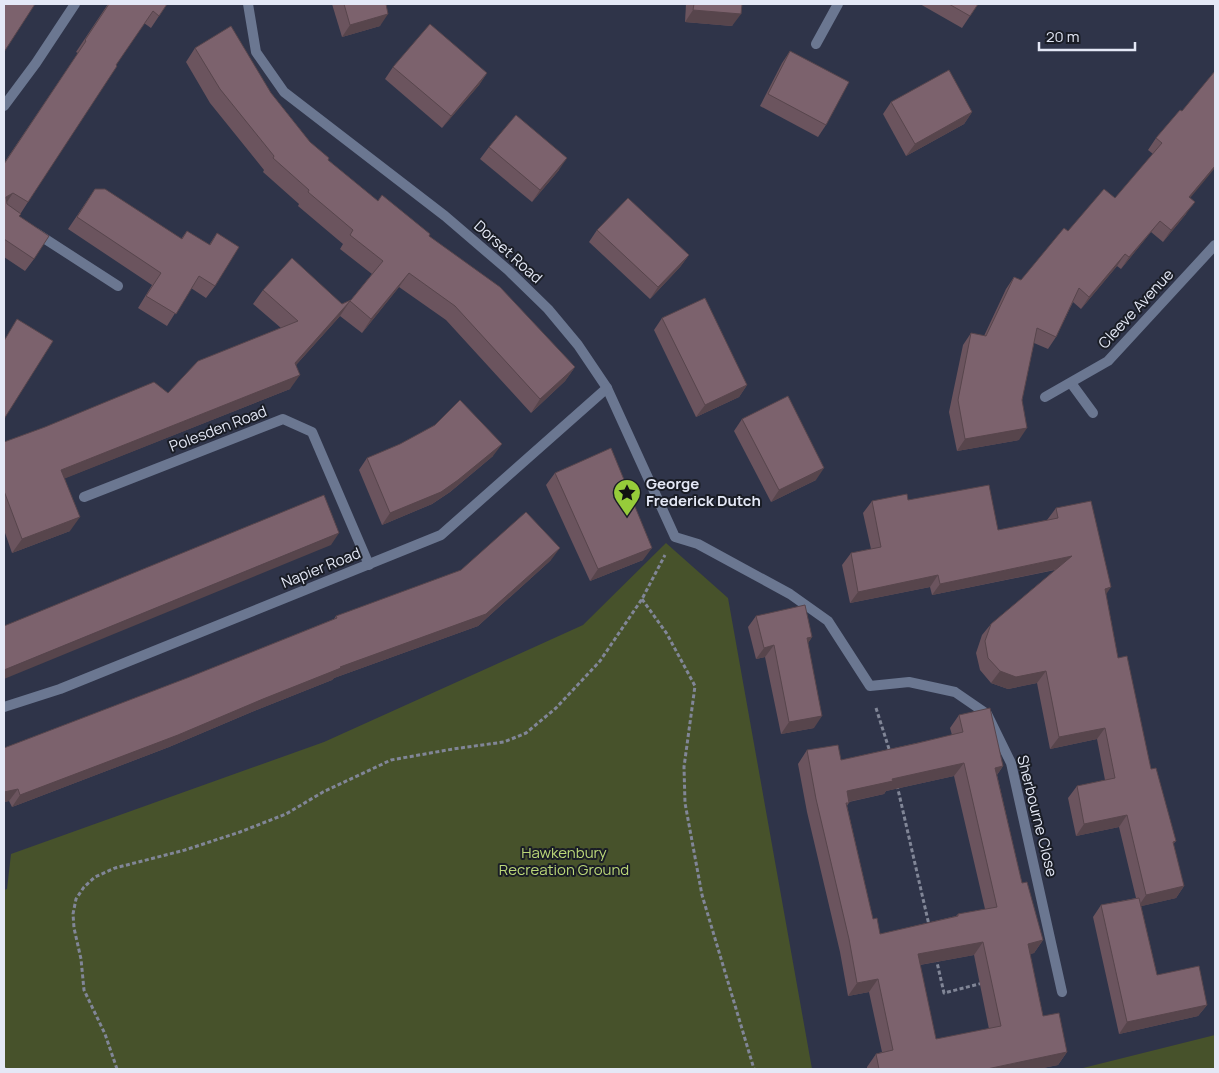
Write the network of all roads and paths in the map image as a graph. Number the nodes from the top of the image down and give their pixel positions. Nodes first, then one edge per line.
1 (75, 4) edge
2 (248, 4) edge
3 (838, 4) edge
4 (816, 44) dead end
5 (4, 106) edge
6 (28, 228) edge
7 (1215, 245) edge
8 (118, 286) dead end
9 (1071, 382) junction
10 (607, 388) junction
11 (1045, 398) dead end
12 (1093, 414) dead end
13 (84, 497) dead end
14 (675, 537) junction
15 (369, 565) junction
16 (642, 599) junction
17 (870, 686) junction
18 (4, 708) edge
19 (890, 756) edge
20 (897, 784) edge
21 (929, 926) edge
22 (935, 955) edge
23 (990, 981) edge
24 (1062, 992) dead end
25 (117, 1069) edge
26 (754, 1069) edge

1 - 5 street
2 - 10 street, Dorset Road
3 - 4 street
6 - 8 street
7 - 9 street, Cleeve Avenue
9 - 11 street, Cleeve Avenue
9 - 12 street
10 - 14 street, Dorset Road
10 - 15 street, Napier Road
13 - 15 street, Polesden Road
14 - 16 path
14 - 17 street
15 - 18 street, Napier Road
16 - 25 path
16 - 26 path
17 - 19 path
17 - 24 street, Sherbourne Close
20 - 21 path
22 - 23 path

